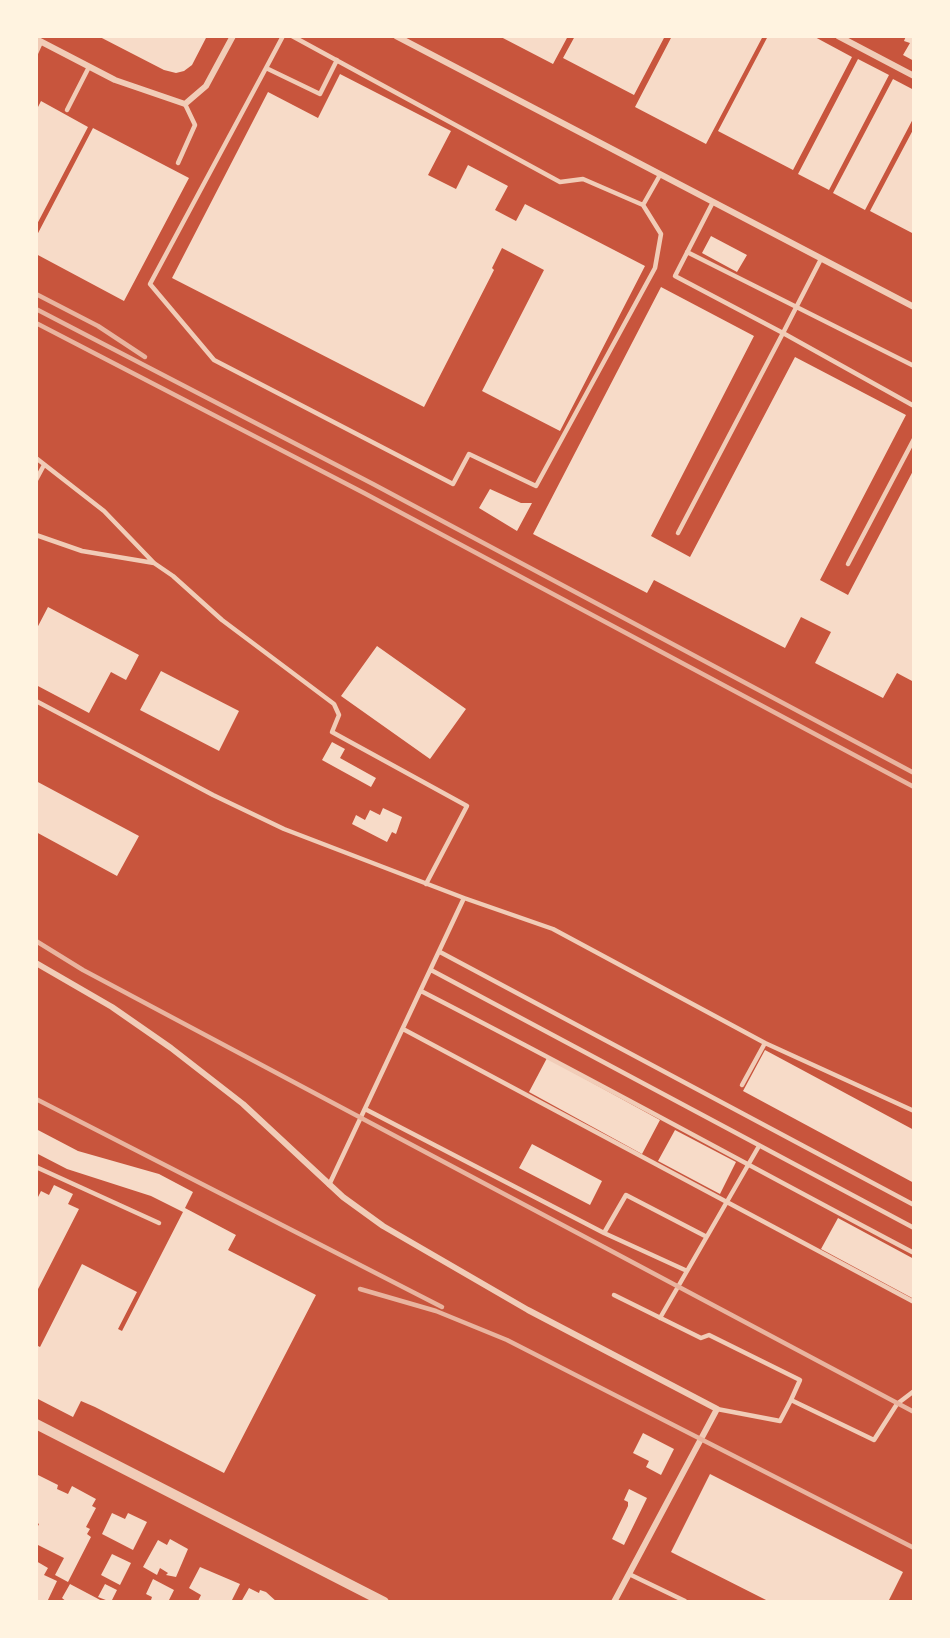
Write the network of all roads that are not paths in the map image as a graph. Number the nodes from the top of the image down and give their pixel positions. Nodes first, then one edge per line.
1 (233, 36) edge
2 (283, 36) edge
3 (292, 36) edge
4 (396, 36) edge
5 (838, 36) edge
6 (39, 40) edge
7 (36, 52) edge
8 (337, 60) junction
9 (89, 67) junction
10 (266, 68) junction
11 (914, 76) edge
12 (185, 104) junction
13 (66, 110) dead end
14 (178, 163) dead end
15 (660, 175) junction
16 (713, 202) junction
17 (643, 206) junction
18 (687, 252) junction
19 (821, 259) junction
20 (914, 307) edge
21 (796, 308) junction
22 (783, 333) junction
23 (914, 366) edge
24 (914, 406) edge
25 (914, 439) edge
26 (36, 458) edge
27 (44, 465) junction
28 (36, 480) edge
29 (678, 533) dead end
30 (36, 535) edge
31 (154, 562) junction
32 (848, 564) dead end
33 (36, 701) edge
34 (426, 884) junction
35 (464, 898) junction
36 (440, 952) junction
37 (36, 963) edge
38 (431, 970) junction
39 (421, 991) junction
40 (403, 1029) junction
41 (765, 1043) junction
42 (742, 1085) dead end
43 (365, 1109) junction
44 (914, 1111) edge
45 (759, 1146) junction
46 (749, 1166) junction
47 (36, 1167) edge
48 (329, 1185) junction
49 (726, 1200) junction
50 (914, 1205) edge
51 (159, 1223) dead end
52 (914, 1228) edge
53 (604, 1233) junction
54 (705, 1236) junction
55 (914, 1253) edge
56 (685, 1270) junction
57 (614, 1295) dead end
58 (914, 1302) edge
59 (660, 1318) junction
60 (914, 1391) edge
61 (791, 1400) junction
62 (717, 1409) junction
63 (36, 1424) edge
64 (628, 1574) junction
65 (685, 1601) edge
66 (384, 1602) edge
67 (614, 1602) edge

1 - 12 street
2 - 10 lane
3 - 8 lane
4 - 15 street
5 - 11 street
6 - 7 lane
6 - 9 street
8 - 10 lane
8 - 17 lane
9 - 12 street
9 - 13 lane
10 - 17 lane
12 - 14 lane
15 - 16 street
15 - 17 lane
16 - 18 lane
16 - 19 street
18 - 21 lane
18 - 22 lane
19 - 20 street
19 - 21 lane
21 - 22 lane
21 - 23 lane
22 - 24 lane
22 - 29 lane
25 - 32 lane
26 - 27 lane
27 - 28 lane
27 - 31 lane
30 - 31 lane
31 - 34 lane
33 - 34 lane
34 - 35 lane
35 - 36 lane
35 - 41 lane
36 - 38 lane
36 - 50 lane
37 - 48 street
38 - 39 lane
38 - 45 lane
39 - 40 lane
39 - 46 lane
40 - 43 lane
40 - 49 lane
41 - 42 lane
41 - 44 lane
43 - 48 lane
43 - 53 lane
45 - 46 lane
45 - 52 lane
46 - 49 lane
46 - 55 lane
47 - 51 lane
48 - 62 street
49 - 54 lane
49 - 58 lane
53 - 54 lane
53 - 56 lane
54 - 56 lane
56 - 59 lane
57 - 59 lane
59 - 61 lane
60 - 61 lane
61 - 62 lane
62 - 64 street
63 - 66 street
64 - 65 lane
64 - 67 street

